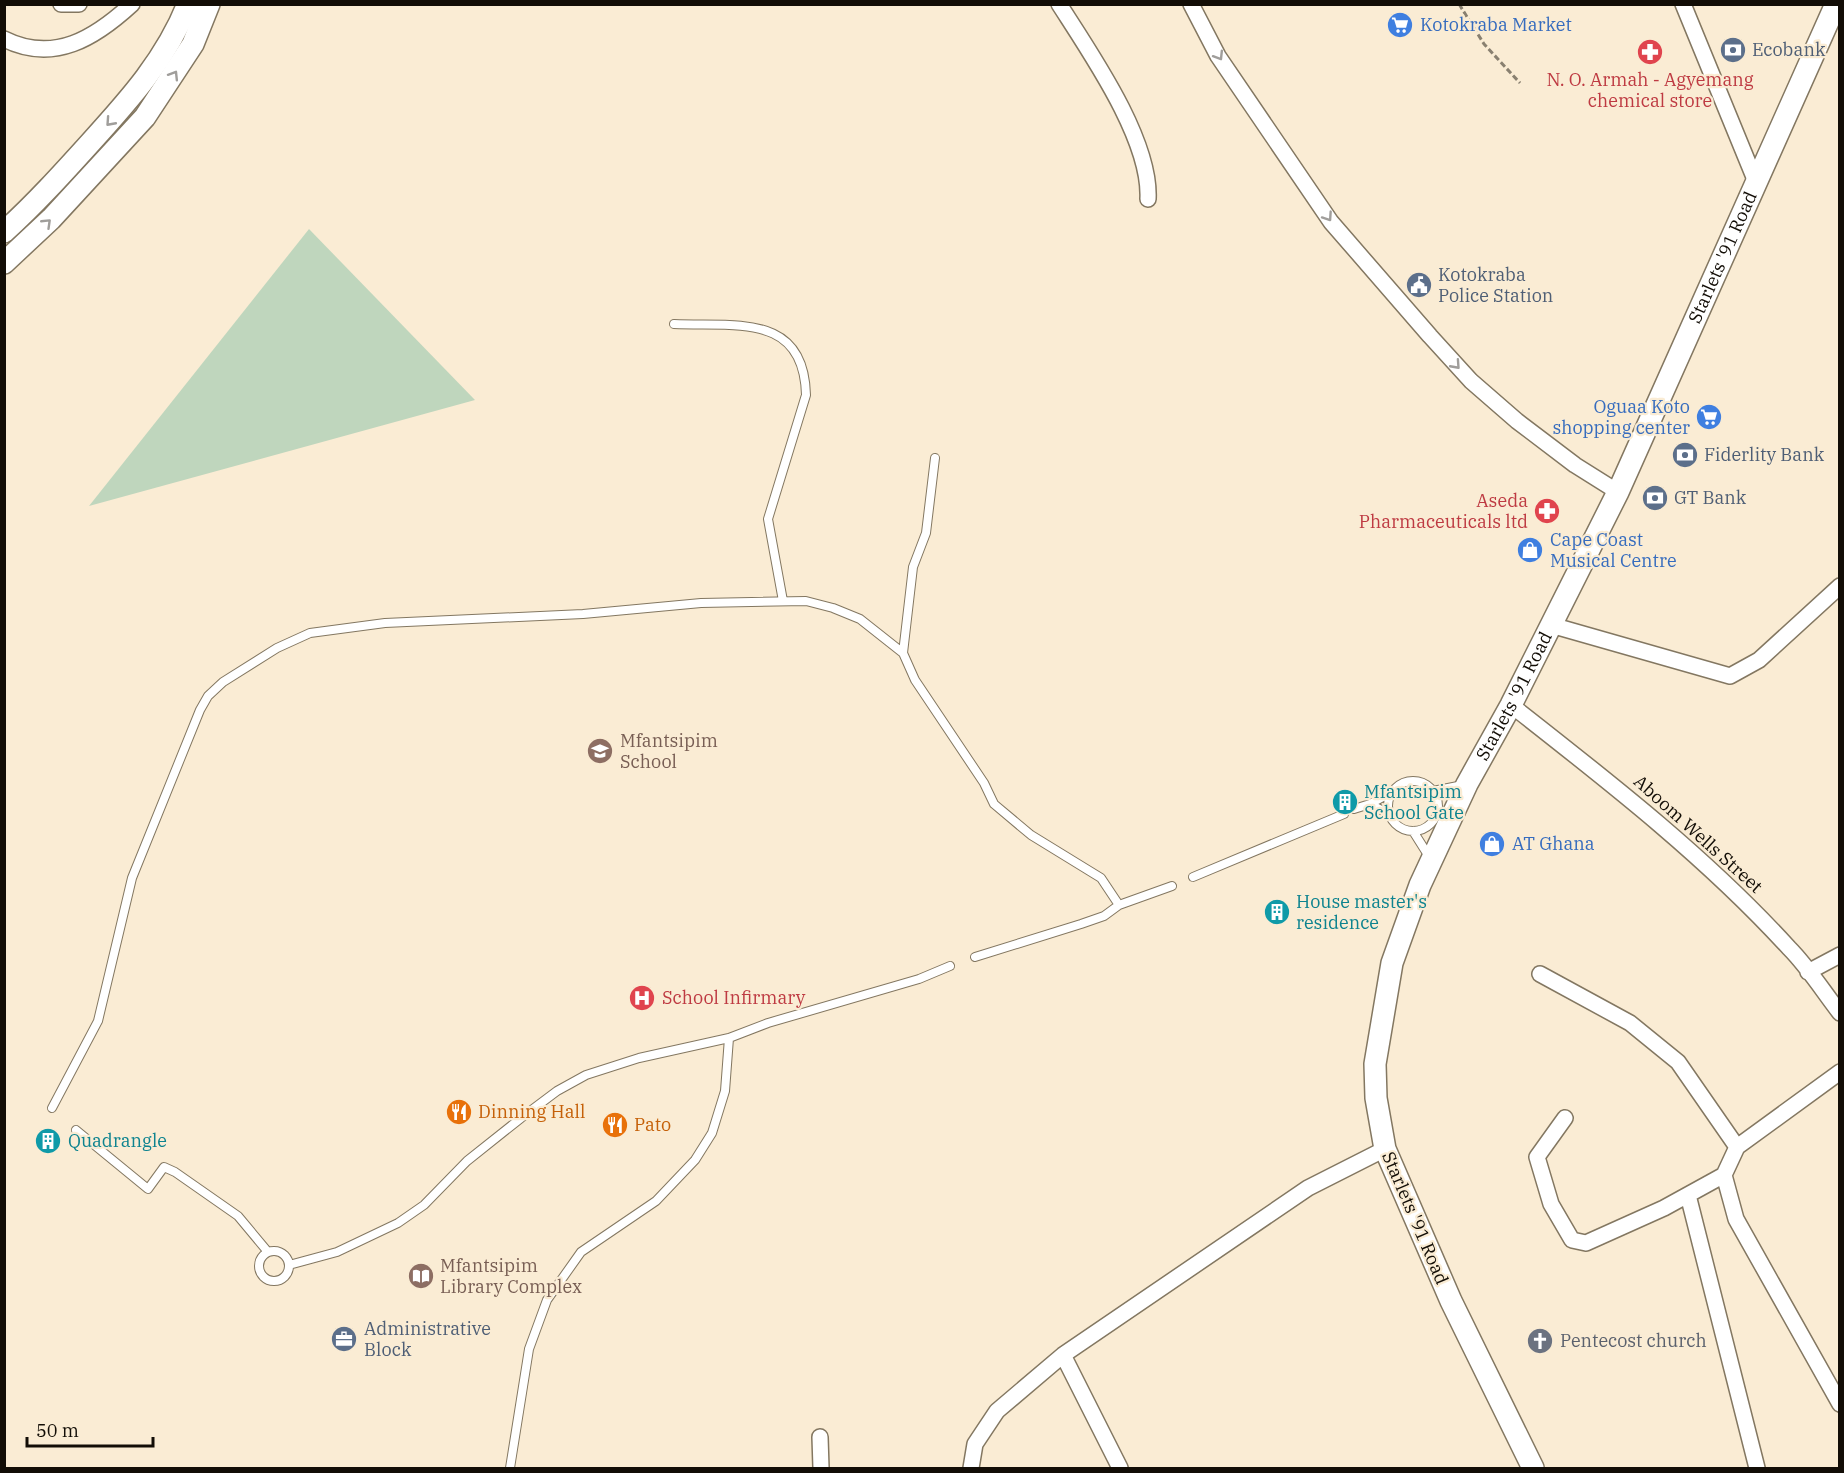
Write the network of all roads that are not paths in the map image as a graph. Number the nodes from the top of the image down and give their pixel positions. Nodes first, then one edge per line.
1 (61, 4) edge
2 (79, 4) edge
3 (132, 4) edge
4 (188, 4) edge
5 (208, 4) edge
6 (1059, 4) edge
7 (1191, 4) edge
8 (1683, 4) edge
9 (1836, 4) edge
10 (4, 39) edge
11 (1756, 182) junction
12 (1148, 199) dead end
13 (4, 232) edge
14 (4, 263) edge
15 (674, 324) dead end
16 (935, 458) dead end
17 (1618, 492) junction
18 (1839, 586) edge
19 (783, 601) junction
20 (1551, 625) junction
21 (903, 653) junction
22 (1511, 705) junction
23 (1467, 784) junction
24 (1433, 791) junction
25 (1392, 792) junction
26 (1370, 804) junction
27 (1354, 809) dead end
28 (1344, 814) dead end
29 (1389, 814) junction
30 (1413, 831) junction
31 (1432, 861) junction
32 (1193, 877) dead end
33 (1172, 886) dead end
34 (1119, 905) junction
35 (1839, 955) edge
36 (975, 957) dead end
37 (950, 966) dead end
38 (1809, 972) junction
39 (1540, 974) dead end
40 (1839, 1013) edge
41 (729, 1038) junction
42 (1839, 1072) edge
43 (52, 1108) dead end
44 (1565, 1118) dead end
45 (76, 1130) dead end
46 (1737, 1147) junction
47 (1384, 1149) junction
48 (1724, 1175) junction
49 (1688, 1195) junction
50 (268, 1252) junction
51 (289, 1265) junction
52 (1062, 1355) junction
53 (1839, 1404) edge
54 (820, 1437) dead end
55 (510, 1468) edge
56 (821, 1468) edge
57 (971, 1468) edge
58 (1120, 1468) edge
59 (1533, 1468) edge
60 (1757, 1468) edge

1 - 2 street
3 - 10 street
4 -> 13 street
14 -> 5 street
6 - 12 street
7 -> 17 street
8 - 11 street
9 - 11 street, Starlets '91 Road
11 - 17 street, Starlets '91 Road
15 - 19 lane
16 - 21 lane
17 - 20 street, Starlets '91 Road
18 - 20 street
19 - 21 lane
19 - 43 lane
20 - 22 street, Starlets '91 Road
21 - 34 lane
22 - 23 street, Starlets '91 Road
22 - 38 street, Aboom Wells Street
23 - 24 lane
23 - 31 street, Starlets '91 Road
24 - 25 lane
24 - 30 lane
25 - 26 lane
25 - 29 lane
26 - 27 lane
26 - 29 lane
28 - 32 lane
29 - 30 lane
30 - 31 lane
31 - 47 street, Starlets '91 Road
33 - 34 lane
34 - 36 lane
35 - 38 street
37 - 41 lane
38 - 40 street, Aboom Wells Street
39 - 46 street
41 - 51 lane
41 - 55 lane
42 - 46 street
44 - 49 street
45 - 50 lane
46 - 48 street
47 - 52 street
47 - 59 street, Starlets '91 Road
48 - 49 street
48 - 53 street
49 - 60 street
50 - 51 lane
50 - 51 lane
52 - 57 street
52 - 58 street
54 - 56 street

